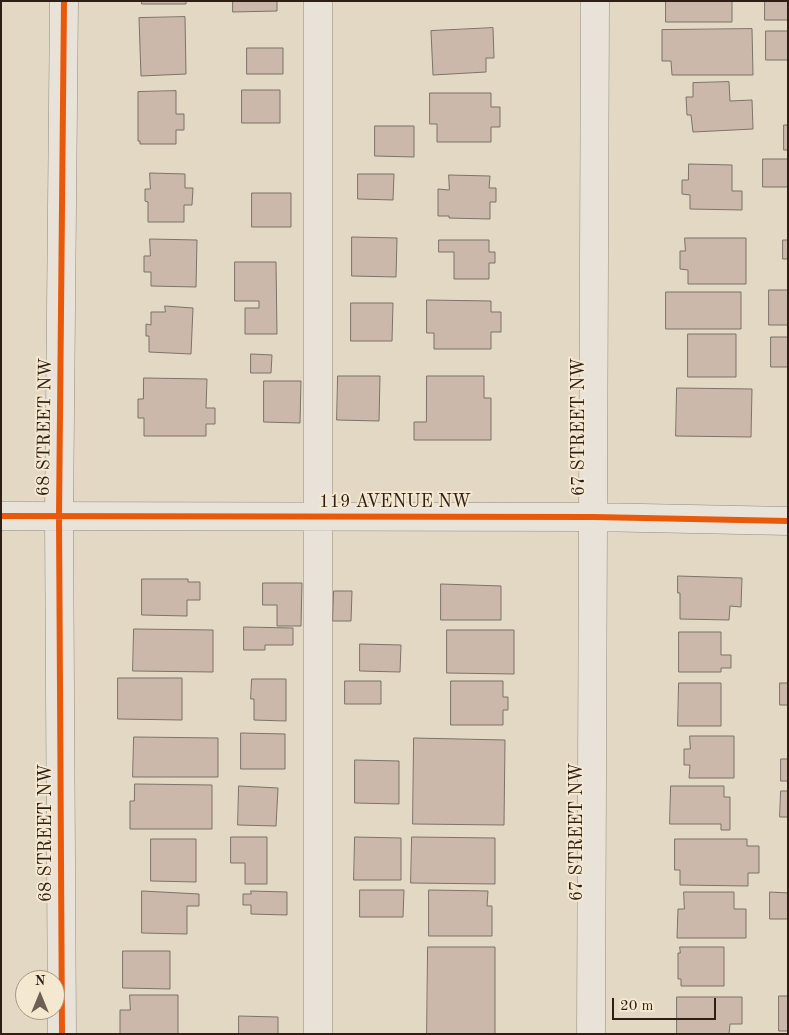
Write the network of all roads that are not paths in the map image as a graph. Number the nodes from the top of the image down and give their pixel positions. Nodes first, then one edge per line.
1 (64, 1) edge
2 (318, 1) edge
3 (595, 1) edge
4 (1, 516) edge
5 (59, 517) junction
6 (318, 517) junction
7 (594, 517) junction
8 (788, 521) edge
9 (62, 1034) edge
10 (318, 1034) edge
11 (591, 1034) edge

1 - 5 street, 68 STREET NW
2 - 6 street
3 - 7 street, 67 STREET NW
4 - 5 street, 119 AVENUE NW
5 - 6 street, 119 AVENUE NW
5 - 9 street, 68 STREET NW
6 - 7 street, 119 AVENUE NW
6 - 10 street
7 - 8 street, 119 AVENUE NW
7 - 11 street, 67 STREET NW

